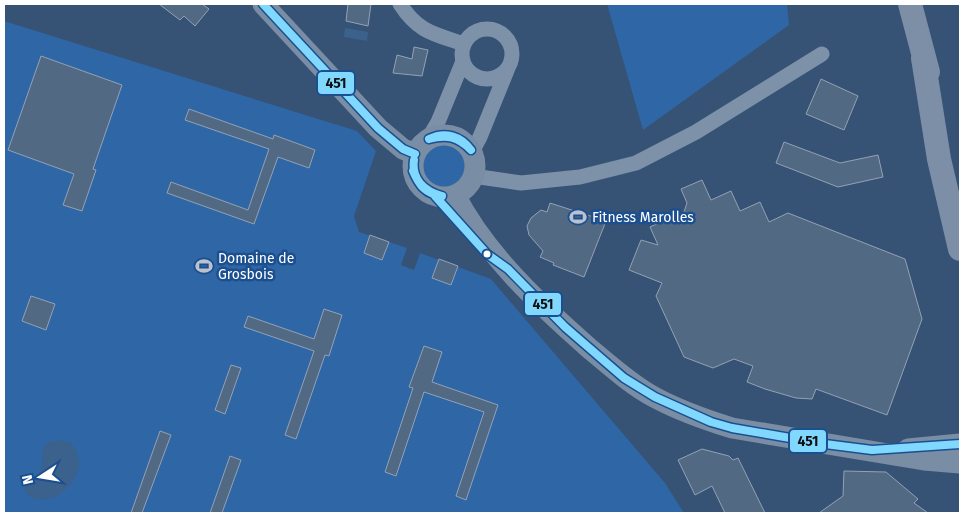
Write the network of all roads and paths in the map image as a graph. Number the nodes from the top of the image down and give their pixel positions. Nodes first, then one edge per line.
1 (263, 4) edge
2 (400, 4) edge
3 (910, 4) edge
4 (464, 44) junction
5 (822, 54) dead end
6 (923, 58) junction
7 (463, 61) junction
8 (510, 62) junction
9 (422, 147) junction
10 (472, 152) junction
11 (473, 176) junction
12 (960, 178) edge
13 (445, 195) junction
14 (960, 249) edge
15 (959, 448) edge

1 - 9 street
2 - 4 street
3 - 6 main road
4 - 7 street
4 - 8 street
5 - 11 street
6 - 12 main road
6 - 14 main road
7 - 8 street
7 - 9 street
8 - 10 street
9 - 10 street
9 - 13 street
10 - 11 street
11 - 13 street
13 - 15 street

